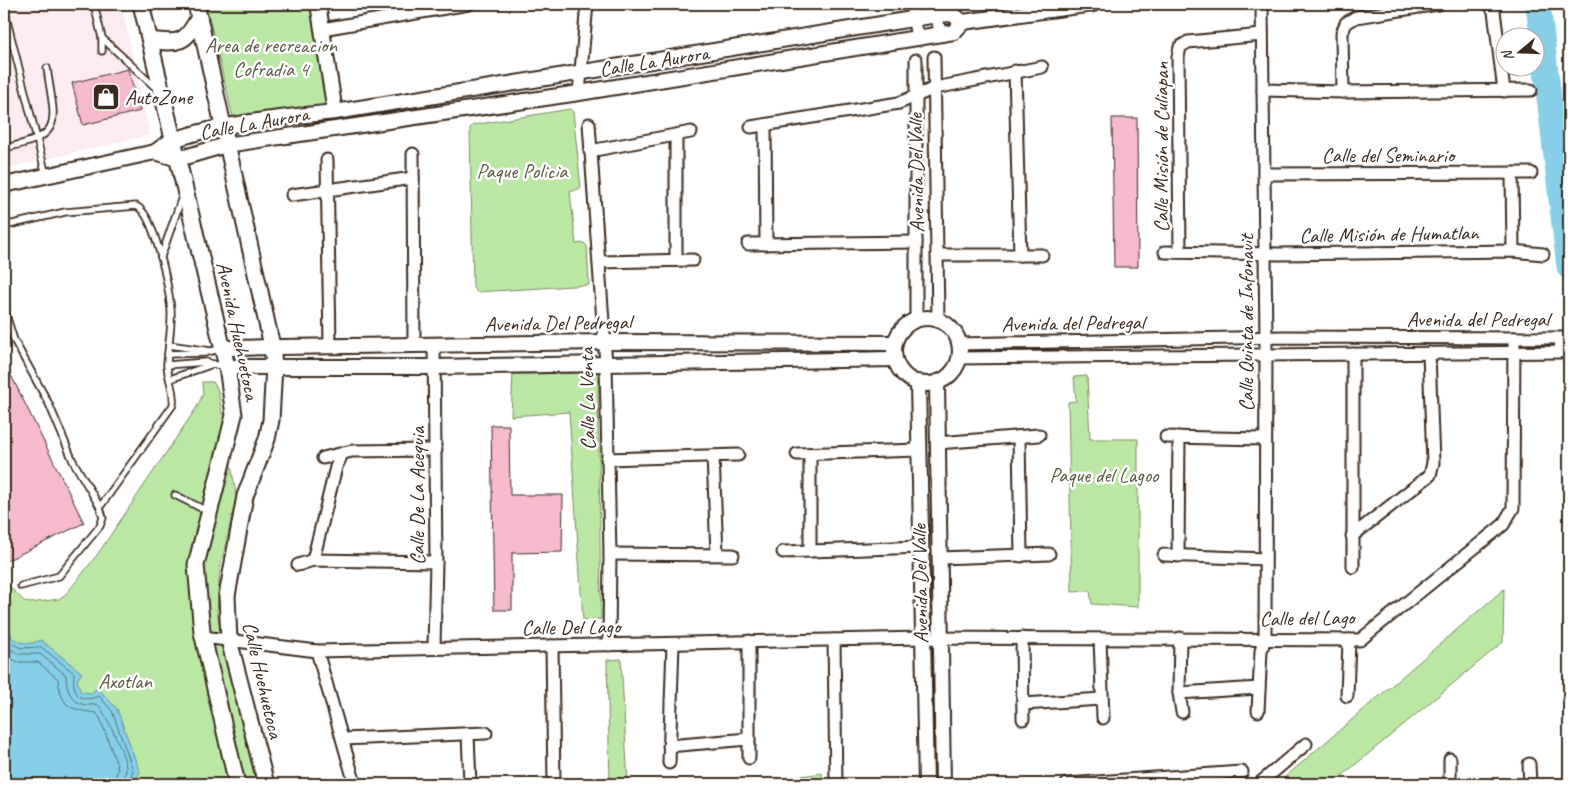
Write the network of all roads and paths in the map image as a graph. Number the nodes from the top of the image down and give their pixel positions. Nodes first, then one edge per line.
1 (94, 4) edge
2 (142, 4) edge
3 (318, 4) edge
4 (469, 4) edge
5 (586, 4) edge
6 (911, 4) edge
7 (1092, 4) edge
8 (1438, 4) edge
9 (1489, 4) edge
10 (1262, 7) dead end
11 (4, 9) edge
12 (197, 10) edge
13 (936, 10) edge
14 (914, 20) junction
15 (963, 22) junction
16 (322, 28) junction
17 (940, 34) junction
18 (1262, 35) junction
19 (102, 38) junction
20 (917, 38) junction
21 (150, 40) junction
22 (102, 51) dead end
23 (934, 57) dead end
24 (916, 60) dead end
25 (1042, 67) dead end
26 (47, 68) dead end
27 (1015, 71) junction
28 (581, 73) junction
29 (935, 88) junction
30 (1263, 90) junction
31 (1531, 90) dead end
32 (1504, 91) junction
33 (1343, 92) junction
34 (579, 93) junction
35 (163, 95) junction
36 (917, 96) junction
37 (335, 112) junction
38 (589, 124) dead end
39 (765, 125) junction
40 (751, 127) dead end
41 (223, 128) junction
42 (691, 132) dead end
43 (676, 135) junction
44 (37, 140) junction
45 (173, 140) junction
46 (226, 145) junction
47 (4, 148) edge
48 (590, 151) junction
49 (154, 152) junction
50 (414, 154) dead end
51 (178, 159) junction
52 (327, 160) dead end
53 (1531, 173) dead end
54 (1264, 174) junction
55 (1512, 174) junction
56 (47, 177) junction
57 (413, 178) junction
58 (6, 185) edge
59 (185, 188) junction
60 (326, 190) junction
61 (292, 195) dead end
62 (4, 205) edge
63 (4, 226) edge
64 (916, 242) junction
65 (748, 244) dead end
66 (766, 244) junction
67 (1513, 251) junction
68 (1165, 252) dead end
69 (1180, 252) junction
70 (1042, 254) dead end
71 (1264, 254) junction
72 (1543, 254) dead end
73 (938, 255) junction
74 (1020, 255) junction
75 (161, 257) junction
76 (676, 260) junction
77 (693, 260) dead end
78 (599, 262) junction
79 (4, 308) edge
80 (916, 319) junction
81 (938, 319) junction
82 (1514, 338) junction
83 (1266, 339) junction
84 (604, 342) junction
85 (895, 343) junction
86 (414, 344) junction
87 (169, 345) junction
88 (434, 345) junction
89 (272, 346) junction
90 (330, 346) junction
91 (217, 350) junction
92 (959, 351) junction
93 (1513, 352) junction
94 (1429, 353) junction
95 (168, 354) junction
96 (1353, 354) junction
97 (1266, 355) junction
98 (895, 359) junction
99 (606, 364) junction
100 (167, 365) junction
101 (220, 366) junction
102 (274, 366) junction
103 (434, 367) junction
104 (170, 379) junction
105 (918, 382) junction
106 (937, 382) junction
107 (1039, 435) dead end
108 (1166, 436) dead end
109 (1019, 437) junction
110 (1179, 437) junction
111 (1265, 440) junction
112 (937, 443) junction
113 (436, 450) junction
114 (919, 450) junction
115 (342, 454) junction
116 (797, 454) dead end
117 (810, 454) junction
118 (738, 455) dead end
119 (713, 456) junction
120 (323, 458) dead end
121 (607, 459) junction
122 (175, 495) dead end
123 (245, 496) joint
124 (100, 507) junction
125 (210, 513) junction
126 (1352, 536) junction
127 (922, 547) junction
128 (810, 551) junction
129 (783, 552) dead end
130 (610, 554) junction
131 (717, 554) junction
132 (1049, 554) dead end
133 (733, 555) dead end
134 (1021, 556) junction
135 (1164, 556) dead end
136 (1178, 556) junction
137 (940, 558) junction
138 (313, 560) junction
139 (1265, 560) junction
140 (436, 562) junction
141 (298, 565) dead end
142 (1353, 567) dead end
143 (21, 586) dead end
144 (203, 637) junction
145 (923, 638) junction
146 (941, 638) junction
147 (1022, 638) junction
148 (1180, 638) junction
149 (1264, 638) junction
150 (1100, 639) junction
151 (229, 640) junction
152 (834, 640) junction
153 (1349, 640) junction
154 (749, 642) junction
155 (673, 644) junction
156 (609, 645) junction
157 (552, 646) junction
158 (434, 647) junction
159 (317, 651) junction
160 (1260, 688) junction
161 (1180, 693) junction
162 (1347, 696) dead end
163 (1102, 699) junction
164 (1023, 704) junction
165 (1258, 711) dead end
166 (1182, 712) dead end
167 (1023, 718) dead end
168 (1103, 718) dead end
169 (486, 733) dead end
170 (468, 734) junction
171 (343, 739) junction
172 (748, 740) junction
173 (1306, 744) dead end
174 (669, 746) junction
175 (749, 758) dead end
176 (1450, 759) dead end
177 (669, 763) dead end
178 (1530, 764) dead end
179 (1242, 772) dead end
180 (1181, 780) edge
181 (1106, 782) edge
182 (237, 784) edge
183 (266, 784) edge
184 (355, 784) edge
185 (470, 784) edge
186 (554, 784) edge
187 (836, 784) edge
188 (926, 784) edge
189 (944, 784) edge
190 (1067, 784) edge
191 (1259, 784) edge
192 (1450, 784) edge
193 (1530, 784) edge

1 - 19 lane
2 - 21 main road, Avenida Huehuetoca
3 - 16 street
4 - 16 street
5 - 28 street
6 - 14 street
7 - 15 street
8 - 33 street
9 - 32 street
10 - 18 street, Calle Quinta de Infonavit
11 - 44 lane
12 - 21 main road
12 - 41 main road, Avenida Huehuetoca
13 - 14 street, Calle La Aurora
13 - 15 street
13 - 17 street
14 - 20 street
14 - 28 street, Calle La Aurora
15 - 17 street, Calle La Aurora
16 - 37 street
17 - 20 street, Calle La Aurora
18 - 30 street, Calle Quinta de Infonavit
18 - 69 street, Calle Misión de Culiapan
19 - 22 lane
19 - 35 lane
20 - 34 street, Calle La Aurora
21 - 35 main road, Avenida Huehuetoca
23 - 29 street, Avenida Del Valle
24 - 36 street, Avenida Del Valle
25 - 27 street
26 - 44 lane
27 - 29 street
27 - 74 street
28 - 34 street
28 - 37 street, Calle La Aurora
29 - 36 street
29 - 73 street, Avenida Del Valle
30 - 33 street
30 - 54 street, Calle Quinta de Infonavit
31 - 32 street
32 - 33 street
34 - 46 street, Calle La Aurora
35 - 45 main road, Avenida Huehuetoca
36 - 39 street
36 - 64 street, Avenida Del Valle
37 - 41 street, Calle La Aurora
38 - 48 street, Calle La Venta
39 - 40 street
39 - 66 street
41 - 45 street, Calle La Aurora
41 - 46 main road, Avenida Huehuetoca
42 - 43 street
43 - 48 street
43 - 76 street
44 - 47 lane
44 - 56 lane
45 - 49 street, Calle La Aurora
45 - 51 main road, Avenida Huehuetoca
46 - 51 street, Calle La Aurora
46 - 89 main road, Avenida Huehuetoca
48 - 78 street, Calle La Venta
49 - 51 street, Calle La Aurora
49 - 56 street
50 - 57 street
51 - 59 main road, Avenida Huehuetoca
52 - 60 street
53 - 55 street, Calle del Seminario
54 - 55 street, Calle del Seminario
54 - 71 street, Calle Quinta de Infonavit
55 - 67 street
56 - 58 street
57 - 60 street
57 - 86 street
58 - 62 lane
59 - 75 lane
59 - 91 main road, Avenida Huehuetoca
60 - 61 street
60 - 90 street
63 - 75 lane
64 - 66 street
64 - 80 street, Avenida Del Valle
65 - 66 street
67 - 71 street, Calle Misión de Humatlan
67 - 72 street, Calle Misión de Humatlan
68 - 69 street
69 - 71 street, Calle Misión de Culiapan
70 - 74 street
71 - 83 street, Calle Quinta de Infonavit
73 - 74 street
73 - 81 street, Avenida Del Valle
75 - 87 lane
76 - 77 street
76 - 78 street
78 - 84 street, Calle La Venta
79 - 124 lane
80 - 81 street
80 - 85 street
81 - 92 street
82 - 83 street, Avenida del Pedregal
82 - 93 street, Calle del Lago
82 - 93 street, Avenida del Pedregal
83 - 92 street, Avenida del Pedregal
83 - 97 street, Calle Quinta de Infonavit
84 - 85 street, Avenida Del Pedregal
84 - 88 street, Avenida Del Pedregal
84 - 99 street, Calle La Venta
85 - 98 street
86 - 88 street, Avenida Del Pedregal
86 - 90 street, Avenida Del Pedregal
87 - 91 lane
87 - 95 lane
88 - 103 street, Calle De La Acequia
89 - 90 street, Avenida Del Pedregal
89 - 91 street, Avenida Del Pedregal
89 - 102 main road, Avenida Huehuetoca
91 - 95 lane
91 - 101 main road, Avenida Huehuetoca
92 - 97 street, Avenida del Pedregal
92 - 106 street
93 - 94 street, Avenida del Pedregal
93 - 153 street, Calle del Lago
94 - 96 street, Avenida del Pedregal
94 - 126 street
95 - 100 lane
96 - 97 street, Avenida del Pedregal
96 - 126 street
97 - 111 street, Calle Quinta de Infonavit
98 - 99 street, Avenida Del Pedregal
98 - 105 street
99 - 103 street, Avenida Del Pedregal
99 - 121 street, Calle La Venta
100 - 101 lane
100 - 104 lane
101 - 102 street, Avenida Del Pedregal
101 - 104 lane
101 - 125 main road, Avenida Huehuetoca
102 - 103 street, Avenida Del Pedregal
102 - 123 main road, Avenida Huehuetoca
103 - 113 street, Calle De La Acequia
104 - 124 lane
105 - 106 street
105 - 114 street, Avenida Del Valle
106 - 112 street, Avenida Del Valle
107 - 109 street
108 - 110 street
109 - 112 street
109 - 134 street
110 - 111 street
110 - 136 street
111 - 139 street, Calle Quinta de Infonavit
112 - 137 street, Avenida Del Valle
113 - 115 street
113 - 140 street, Calle De La Acequia
114 - 117 street
114 - 127 street, Avenida Del Valle
115 - 120 street
115 - 138 street
116 - 117 street
117 - 128 street
118 - 119 street
119 - 121 street
119 - 131 street
121 - 130 street, Calle La Venta
122 - 125 lane
123 - 151 main road, Calle Huehuetoca
124 - 143 lane
125 - 144 main road, Avenida Huehuetoca
126 - 142 street
127 - 128 street
127 - 145 street, Avenida Del Valle
128 - 129 street
130 - 131 street
130 - 156 street, Calle La Venta
131 - 133 street
132 - 134 street
134 - 137 street
135 - 136 street
136 - 139 street
137 - 146 street, Avenida Del Valle
138 - 140 street
138 - 141 street
139 - 149 street, Calle Quinta de Infonavit
140 - 158 street, Calle De La Acequia
144 - 151 street, Calle Del Lago
144 - 182 main road, Avenida Huehuetoca
145 - 146 street, Calle Del Lago
145 - 152 street, Calle Del Lago
145 - 188 street, Avenida Del Valle
146 - 147 street, Calle del Lago
146 - 189 street, Avenida Del Valle
147 - 150 street, Calle del Lago
147 - 164 street
148 - 149 street, Calle del Lago
148 - 150 street, Calle del Lago
148 - 161 street
149 - 153 street, Calle del Lago
149 - 160 street, Calle Quinta de Infonavit
150 - 163 street
151 - 159 street, Calle Del Lago
151 - 183 main road, Calle Huehuetoca
152 - 154 street, Calle Del Lago
152 - 187 street
153 - 162 street
154 - 155 street, Calle Del Lago
154 - 172 street
155 - 156 street, Calle Del Lago
155 - 174 street
156 - 157 street, Calle Del Lago
157 - 158 street, Calle Del Lago
157 - 186 street
158 - 159 street, Calle Del Lago
159 - 171 street
160 - 161 street
160 - 165 street, Calle Quinta de Infonavit
161 - 166 street
163 - 164 street
163 - 168 street
164 - 167 street
169 - 170 street
170 - 171 street
170 - 185 street
171 - 184 street
172 - 174 street
172 - 175 street
173 - 191 street
174 - 177 street
176 - 192 street
178 - 193 street
179 - 180 street
180 - 181 street
181 - 190 street

